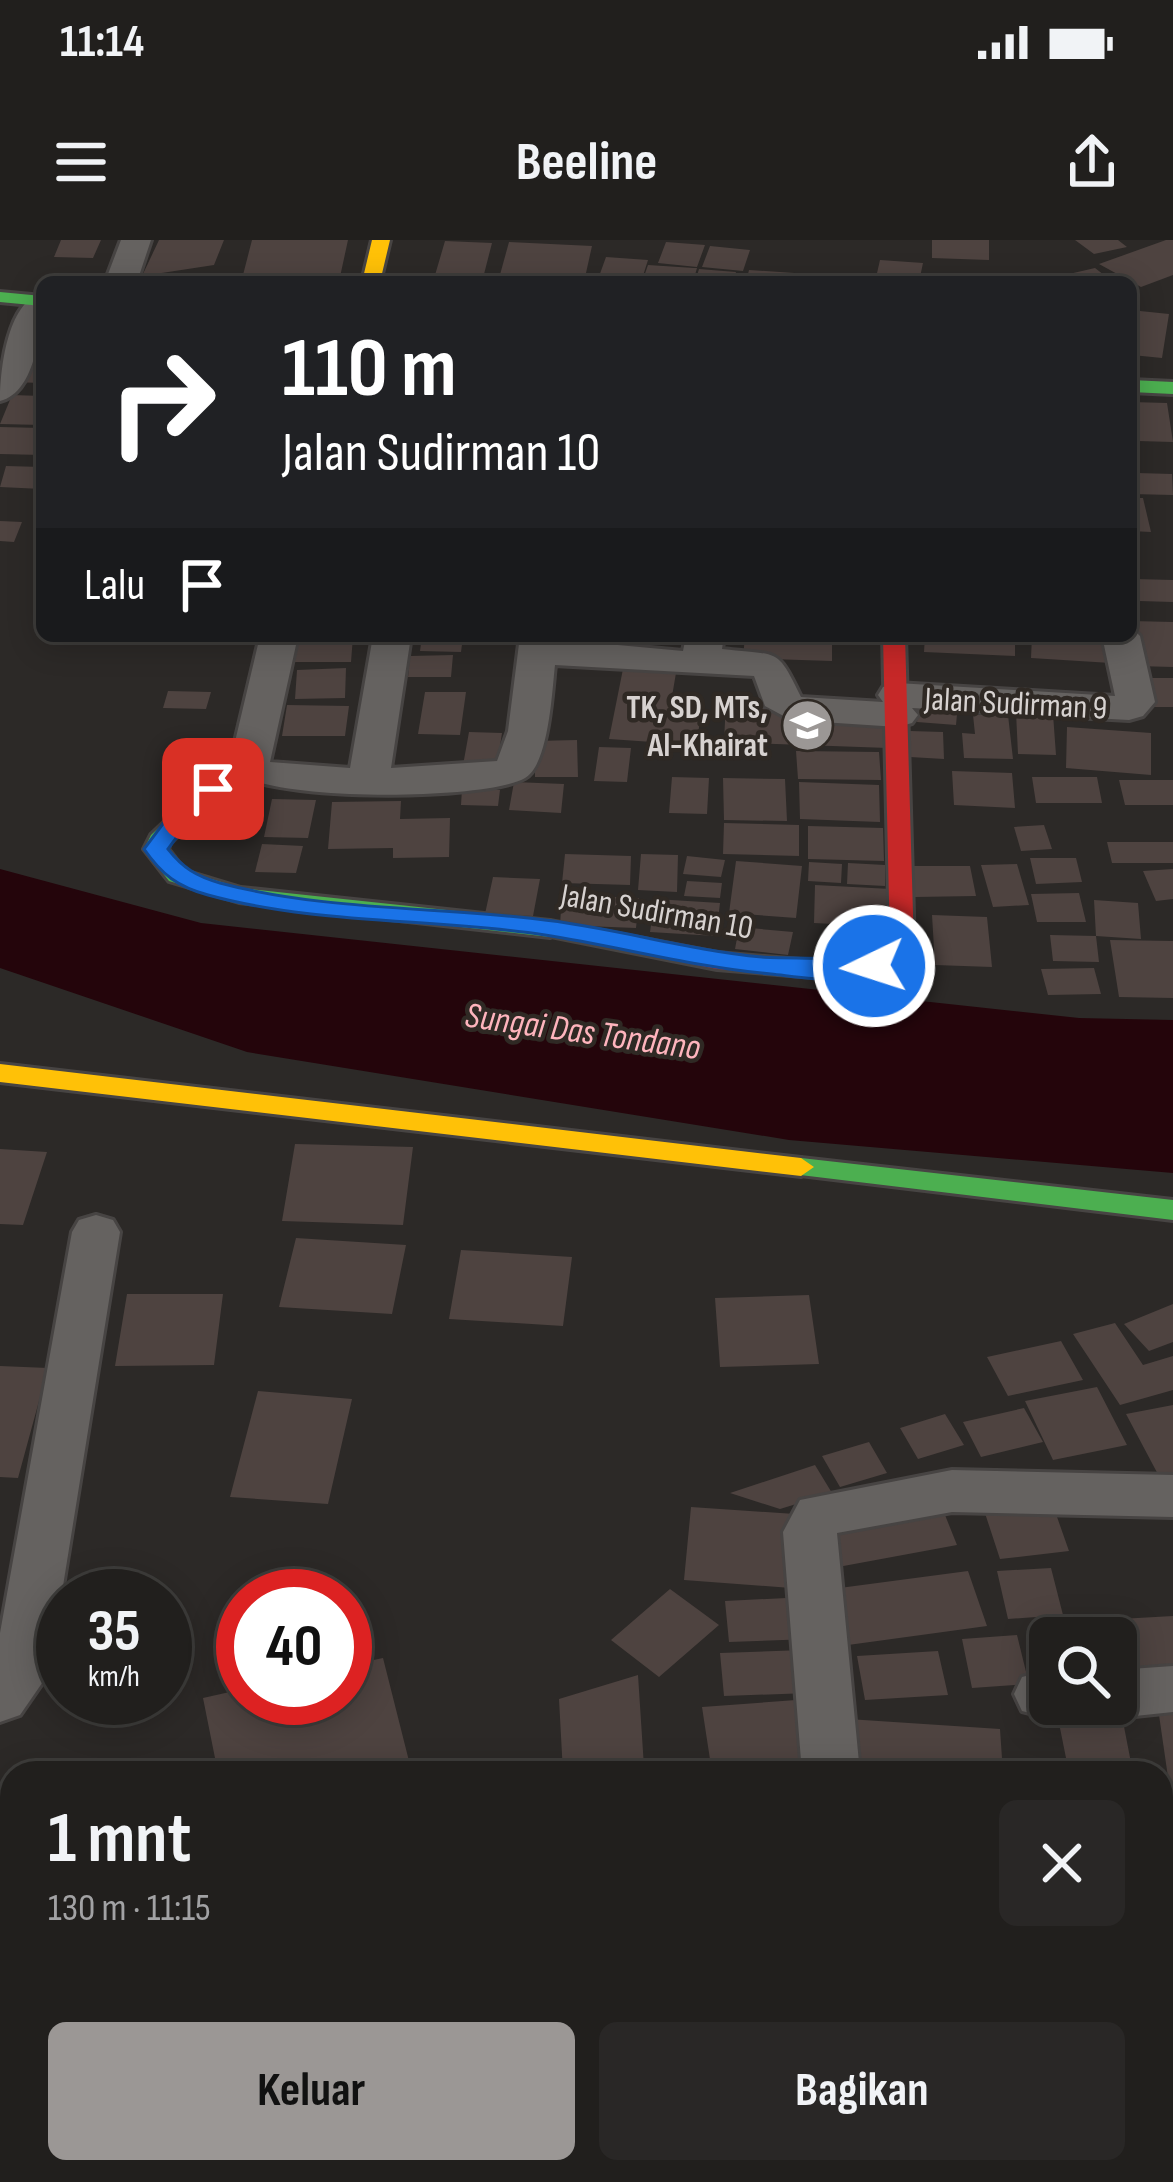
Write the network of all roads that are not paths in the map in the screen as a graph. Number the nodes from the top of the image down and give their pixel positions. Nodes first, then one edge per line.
1 (136, 240) edge
2 (381, 240) edge
3 (123, 276) edge
4 (372, 276) edge
5 (0, 297) edge
6 (36, 301) edge
7 (36, 315) edge
8 (1137, 386) edge
9 (1173, 388) edge
10 (0, 391) edge
11 (277, 642) edge
12 (391, 642) edge
13 (894, 642) edge
14 (1122, 642) edge
15 (538, 644) edge
16 (703, 647) edge
17 (898, 705) junction
18 (254, 775) junction
19 (369, 778) junction
20 (0, 1072) edge
21 (1173, 1210) edge
22 (96, 1232) dead end
23 (1173, 1496) edge
24 (1173, 1689) edge
25 (1137, 1692) edge
26 (0, 1698) edge
27 (830, 1761) edge

1 - 3 street
2 - 4 main road
5 - 6 main road
7 - 10 street
8 - 9 main road
11 - 18 street
12 - 19 street
13 - 17 main road, Jalan Sudirman 10
14 - 17 street, Jalan Sudirman 9
15 - 16 street
15 - 19 street
16 - 17 street
17 - 18 main road, Jalan Sudirman 10
18 - 19 street
20 - 21 main road
22 - 26 street
23 - 27 street
24 - 25 street

